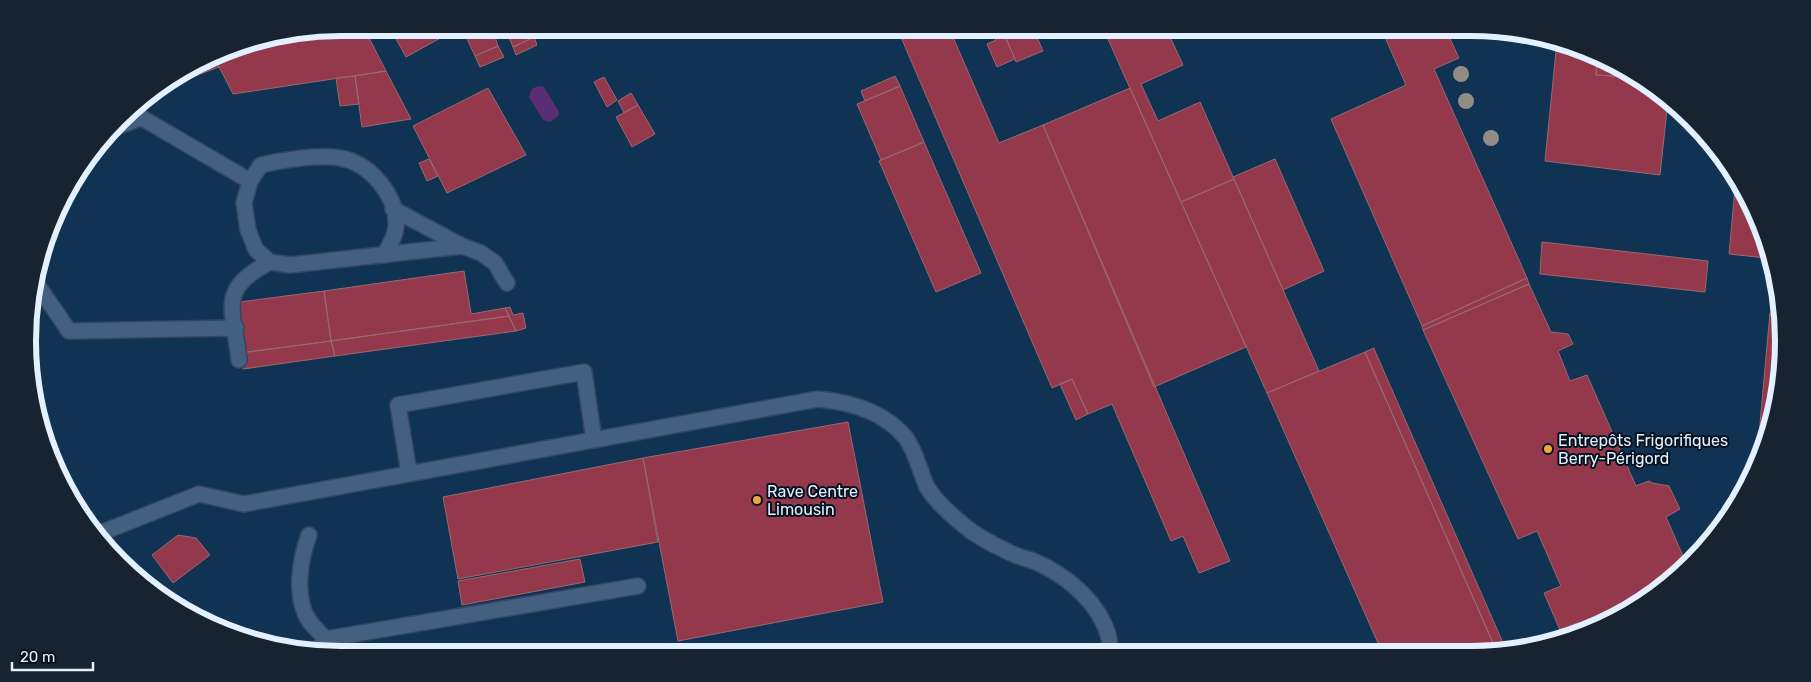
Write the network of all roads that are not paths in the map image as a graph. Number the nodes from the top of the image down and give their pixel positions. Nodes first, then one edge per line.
1 (136, 115) edge
2 (250, 181) junction
3 (393, 209) junction
4 (462, 246) junction
5 (384, 255) junction
6 (270, 262) junction
7 (507, 283) dead end
8 (41, 290) edge
9 (236, 328) junction
10 (239, 360) dead end
11 (594, 440) junction
12 (410, 474) junction
13 (103, 532) edge
14 (309, 535) dead end
15 (638, 586) dead end
16 (326, 639) junction
17 (321, 645) edge
18 (1110, 646) edge

1 - 2 lane
2 - 3 lane
2 - 6 lane
3 - 4 lane
3 - 5 lane
4 - 5 lane
4 - 7 lane
5 - 6 lane
6 - 9 lane
8 - 9 lane
9 - 10 lane
11 - 12 lane
11 - 12 lane
11 - 18 lane
12 - 13 lane
14 - 16 lane
15 - 16 lane
16 - 17 lane

